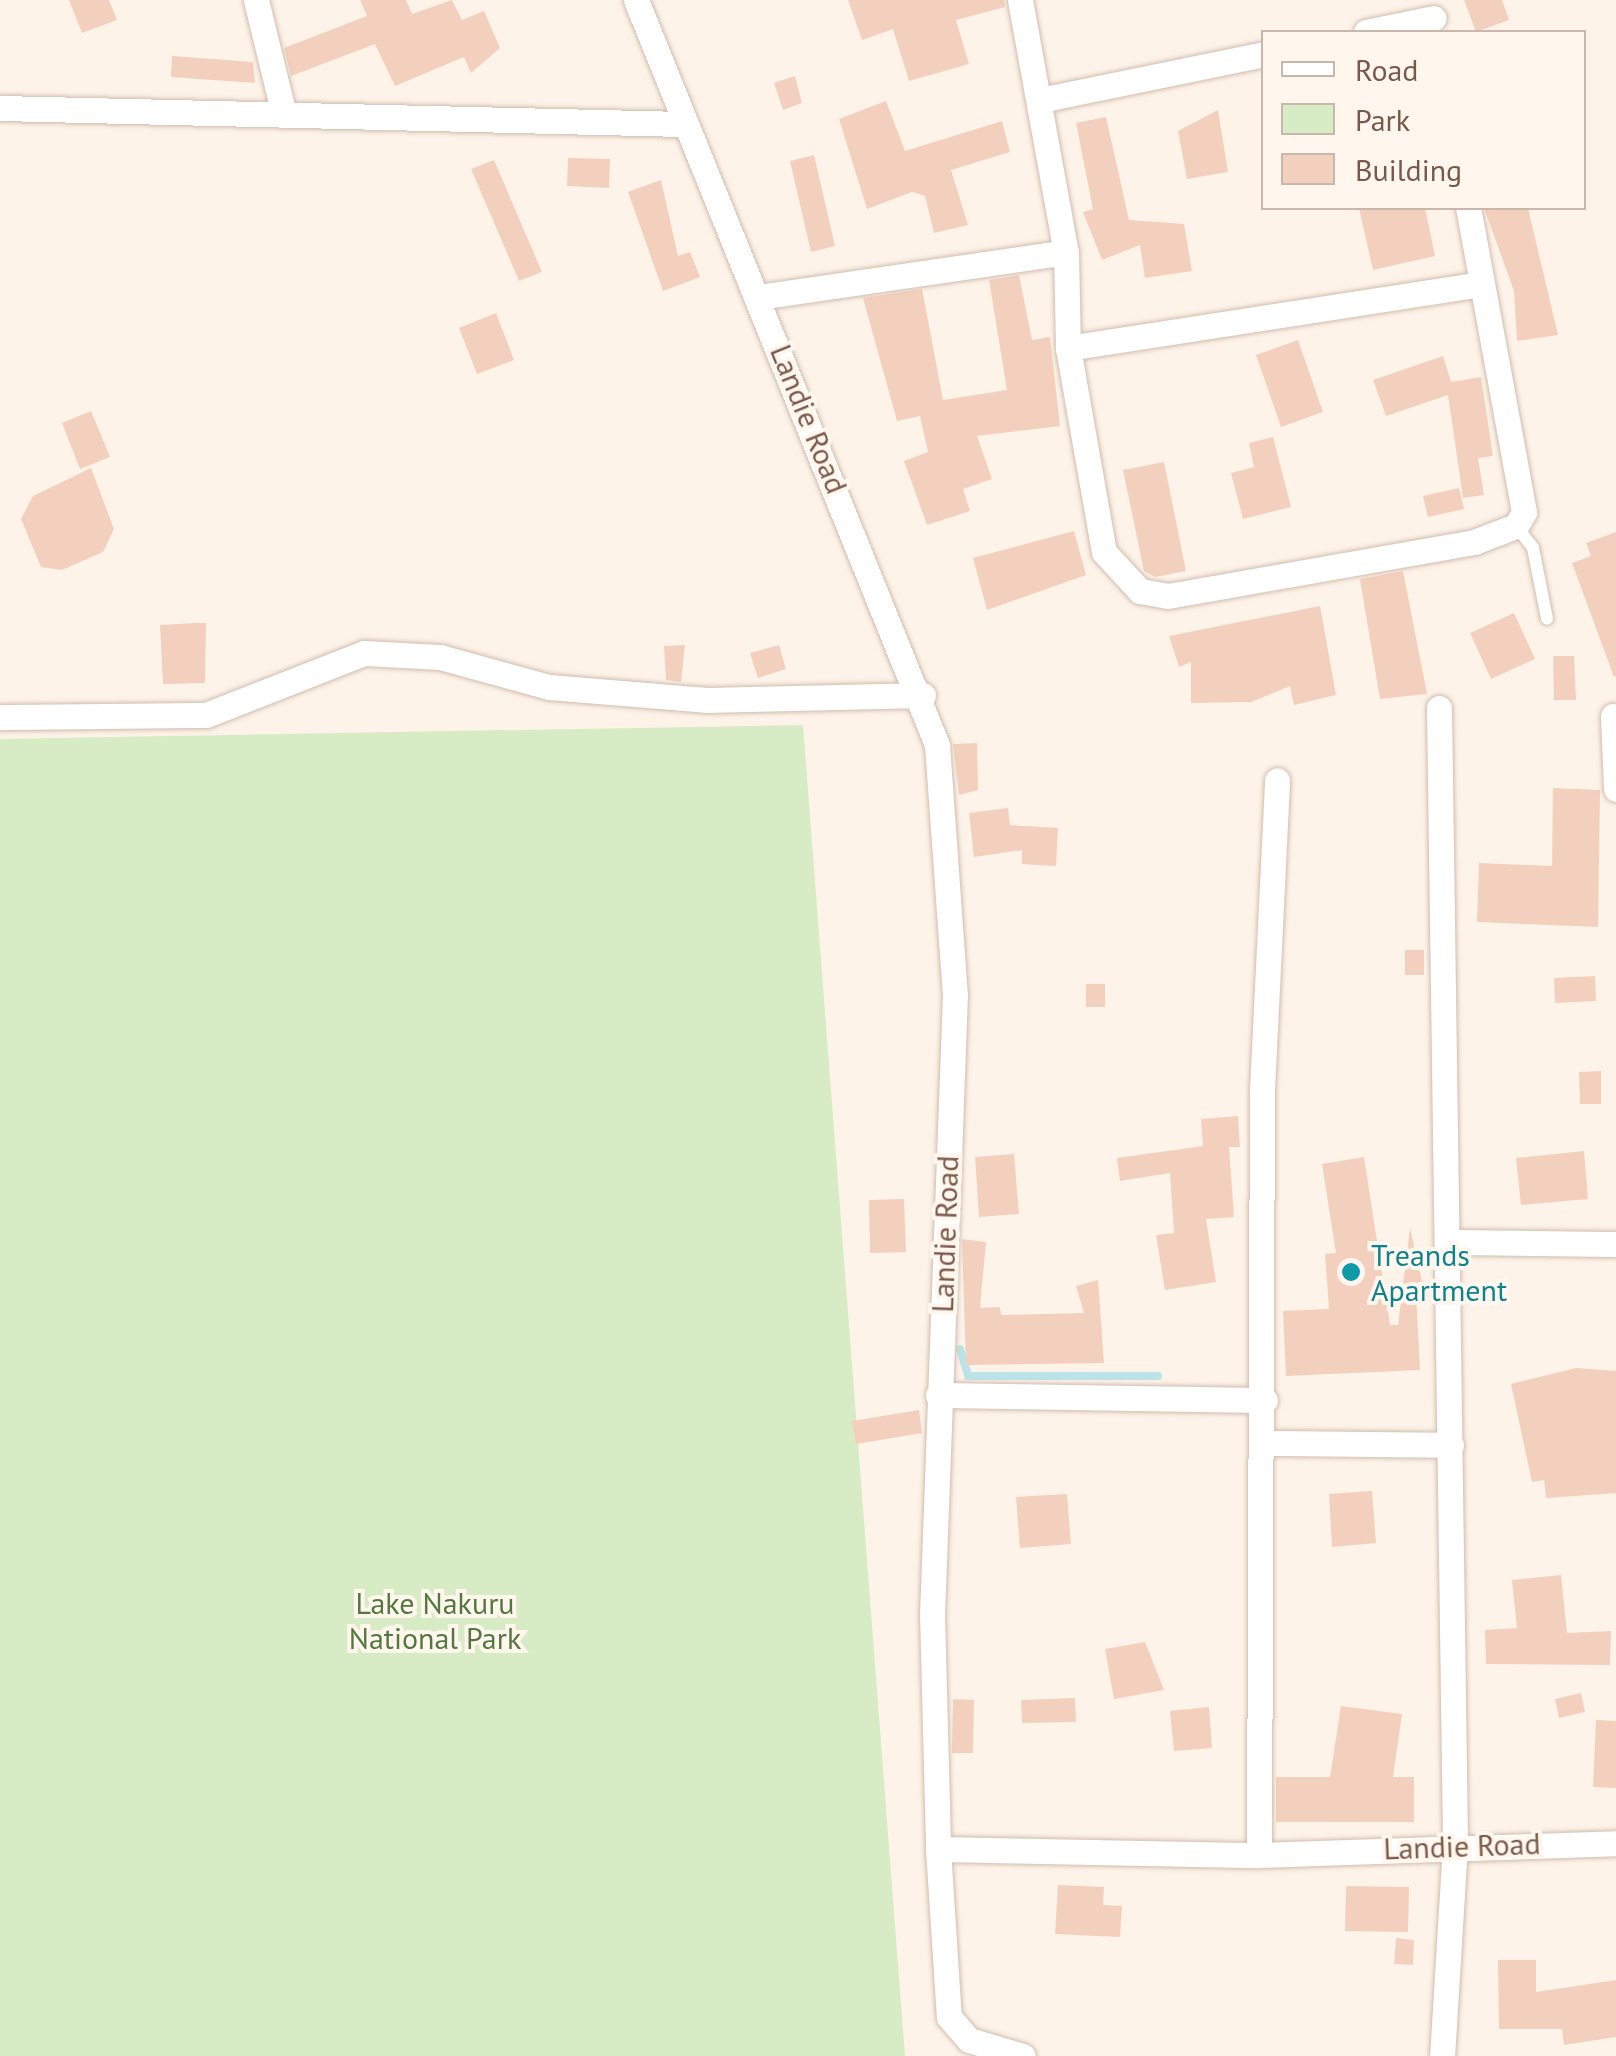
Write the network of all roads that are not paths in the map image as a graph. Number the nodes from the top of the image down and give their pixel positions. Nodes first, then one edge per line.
1 (256, 0) edge
2 (636, 0) edge
3 (1020, 0) edge
4 (1433, 17) edge
5 (1375, 30) edge
6 (1261, 55) edge
7 (1040, 100) junction
8 (0, 108) edge
9 (284, 115) junction
10 (684, 124) junction
11 (1468, 210) edge
12 (1066, 252) junction
13 (1481, 284) junction
14 (758, 297) junction
15 (1068, 348) junction
16 (1516, 526) junction
17 (1548, 619) dead end
18 (923, 695) junction
19 (1439, 708) dead end
20 (1613, 716) dead end
21 (0, 717) edge
22 (1276, 780) dead end
23 (1616, 789) edge
24 (1453, 1242) junction
25 (1616, 1244) edge
26 (938, 1396) junction
27 (1266, 1400) junction
28 (1268, 1442) junction
29 (1451, 1445) junction
30 (1616, 1843) edge
31 (1456, 1844) junction
32 (938, 1849) junction
33 (1259, 1855) junction
34 (1023, 2056) edge
35 (1442, 2056) edge

1 - 9 street
2 - 10 street, Landie Road
3 - 7 street
4 - 5 street
6 - 7 street
7 - 12 street
8 - 9 street
9 - 10 street
10 - 14 street, Landie Road
11 - 13 street
12 - 14 street
12 - 15 street
13 - 15 street
13 - 16 street
14 - 18 street, Landie Road
15 - 16 street
16 - 17 lane
18 - 21 street
18 - 26 street, Landie Road
19 - 24 street
20 - 23 street
22 - 27 street
24 - 25 street
24 - 29 street
26 - 27 street
26 - 32 street, Landie Road
27 - 28 street
28 - 29 street
28 - 33 street
29 - 31 street
30 - 31 street, Landie Road
31 - 33 street, Landie Road
31 - 35 street
32 - 33 street, Landie Road
32 - 34 street

